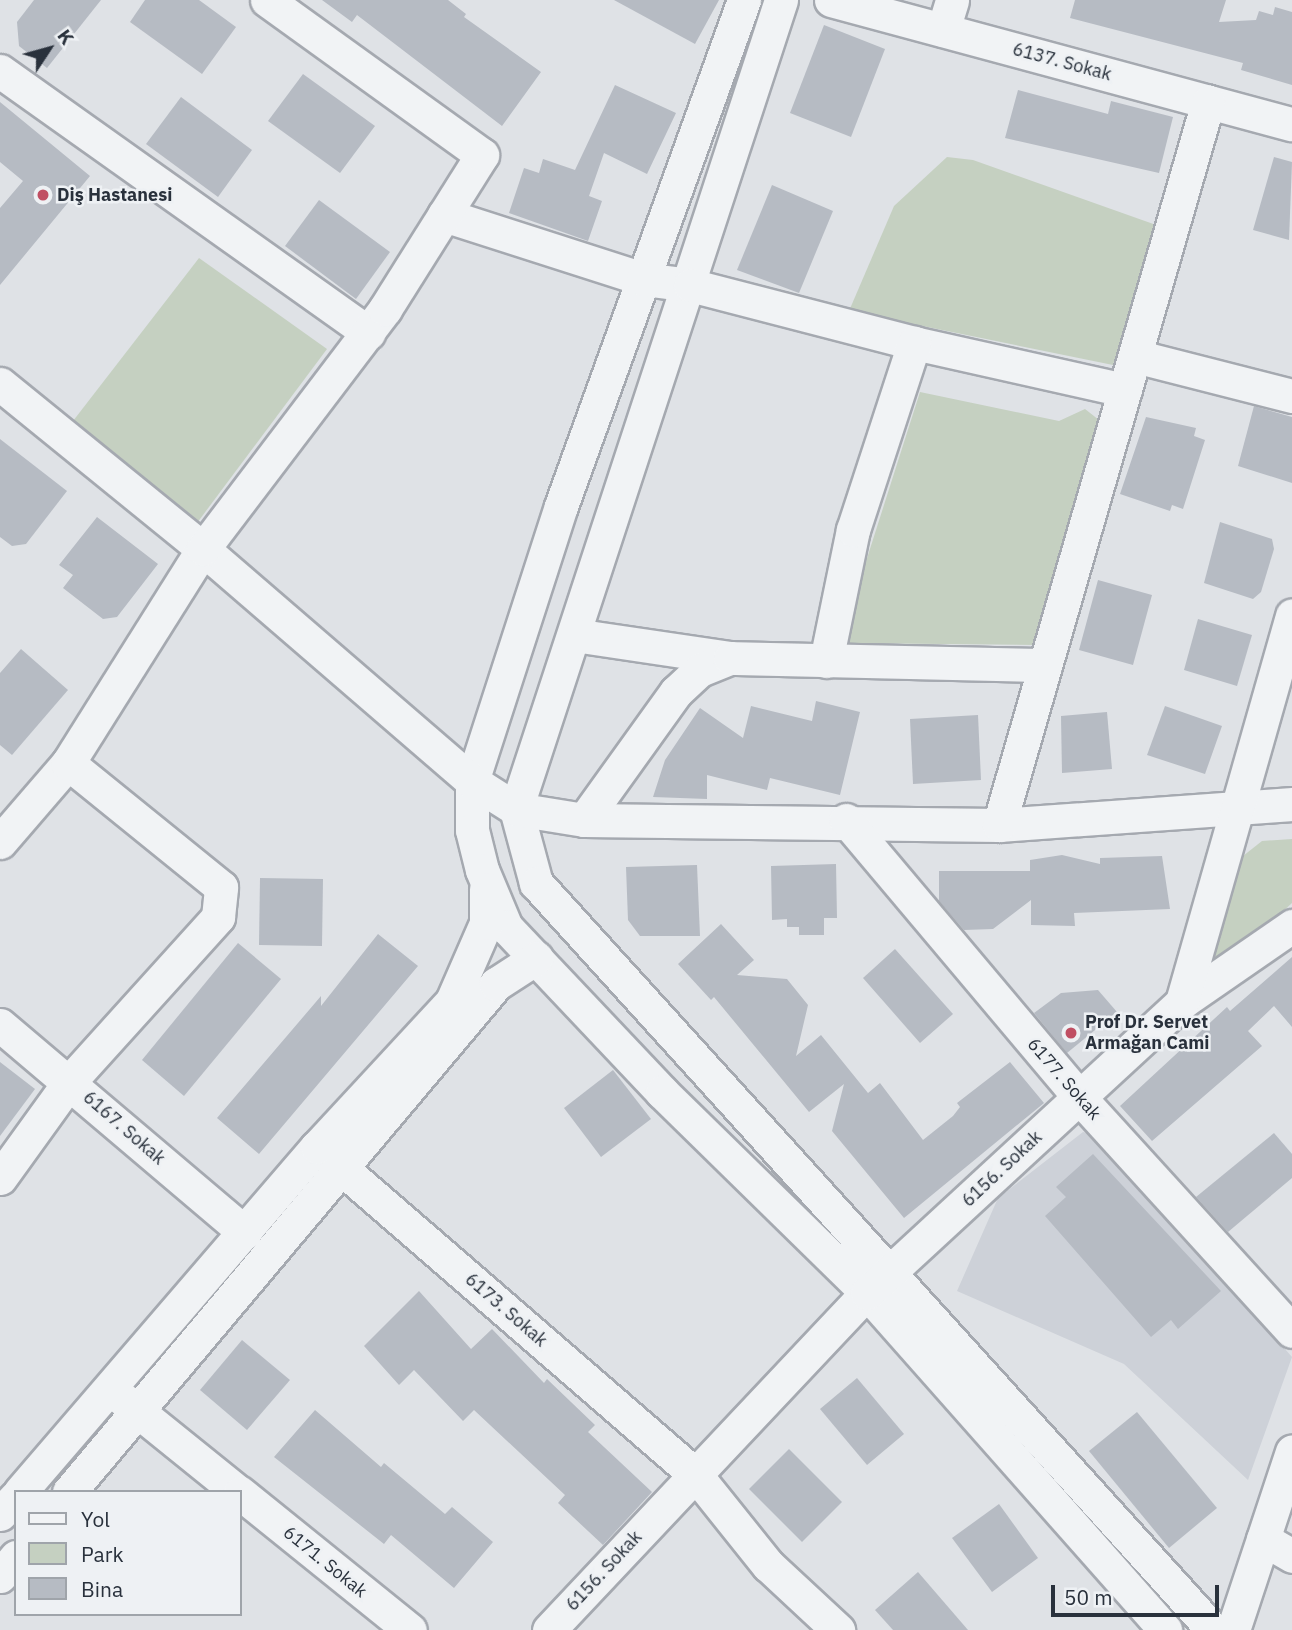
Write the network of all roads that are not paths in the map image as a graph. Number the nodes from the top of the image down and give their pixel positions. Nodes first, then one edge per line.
1 (267, 0) edge
2 (744, 0) edge
3 (781, 0) edge
4 (831, 0) edge
5 (947, 15) edge
6 (0, 71) edge
7 (1208, 102) junction
8 (1292, 124) edge
9 (444, 215) junction
10 (643, 279) junction
11 (690, 285) junction
12 (368, 333) junction
13 (914, 343) junction
14 (1135, 356) junction
15 (1, 388) edge
16 (1125, 390) junction
17 (1292, 396) edge
18 (203, 549) junction
19 (1292, 615) edge
20 (574, 635) junction
21 (730, 658) junction
22 (826, 661) junction
23 (1045, 665) junction
24 (68, 762) junction
25 (472, 781) junction
26 (1292, 804) edge
27 (1235, 808) junction
28 (516, 809) junction
29 (584, 820) junction
30 (846, 820) junction
31 (999, 825) junction
32 (0, 842) edge
33 (486, 879) junction
34 (1292, 926) edge
35 (536, 958) junction
36 (1182, 1002) junction
37 (0, 1025) edge
38 (70, 1081) junction
39 (1079, 1097) junction
40 (317, 1147) junction
41 (343, 1170) junction
42 (0, 1178) edge
43 (245, 1233) junction
44 (879, 1282) junction
45 (1292, 1331) edge
46 (124, 1400) junction
47 (1292, 1452) edge
48 (695, 1474) junction
49 (22, 1490) edge
50 (70, 1490) edge
51 (236, 1490) edge
52 (242, 1494) edge
53 (14, 1499) edge
54 (0, 1514) edge
55 (1263, 1539) junction
56 (1292, 1556) edge
57 (14, 1559) edge
58 (0, 1576) edge
59 (410, 1630) edge
60 (549, 1630) edge
61 (838, 1630) edge
62 (1165, 1630) edge
63 (1213, 1630) edge
64 (1233, 1630) edge

1 - 9 street
2 - 10 street
3 - 11 street
4 - 5 street, 6137. Sokak
5 - 7 street, 6137. Sokak
6 - 12 street
7 - 8 street, 6137. Sokak
7 - 14 street
9 - 10 street
9 - 12 street
10 - 11 street
10 - 25 street
11 - 13 street
11 - 20 street
12 - 18 street
13 - 16 street
13 - 22 street
14 - 16 street
14 - 17 street
15 - 18 street
16 - 23 street
18 - 24 street
18 - 25 street
19 - 27 street
20 - 21 street
20 - 28 street
21 - 22 street
21 - 29 street
22 - 23 street
23 - 31 street
24 - 32 street
24 - 38 street
25 - 28 street
25 - 33 street
26 - 27 street
27 - 31 street
27 - 36 street
28 - 29 street
28 - 44 street
29 - 30 street
30 - 31 street
30 - 39 street, 6177. Sokak
33 - 35 street
33 - 40 street
34 - 36 street, 6156. Sokak
35 - 41 street
35 - 44 street
36 - 39 street, 6156. Sokak
37 - 38 street, 6167. Sokak
38 - 42 street
38 - 43 street, 6167. Sokak
39 - 44 street, 6156. Sokak
39 - 45 street, 6177. Sokak
40 - 41 street, 6173. Sokak
40 - 43 street
41 - 46 street
41 - 48 street, 6173. Sokak
43 - 46 street
44 - 48 street, 6156. Sokak
44 - 62 street
44 - 63 street
46 - 49 street
46 - 50 street
46 - 51 street, 6171. Sokak
47 - 55 street
48 - 60 street, 6156. Sokak
48 - 61 street, 6173. Sokak
52 - 59 street, 6171. Sokak
53 - 54 street
55 - 56 street
55 - 64 street
57 - 58 street

